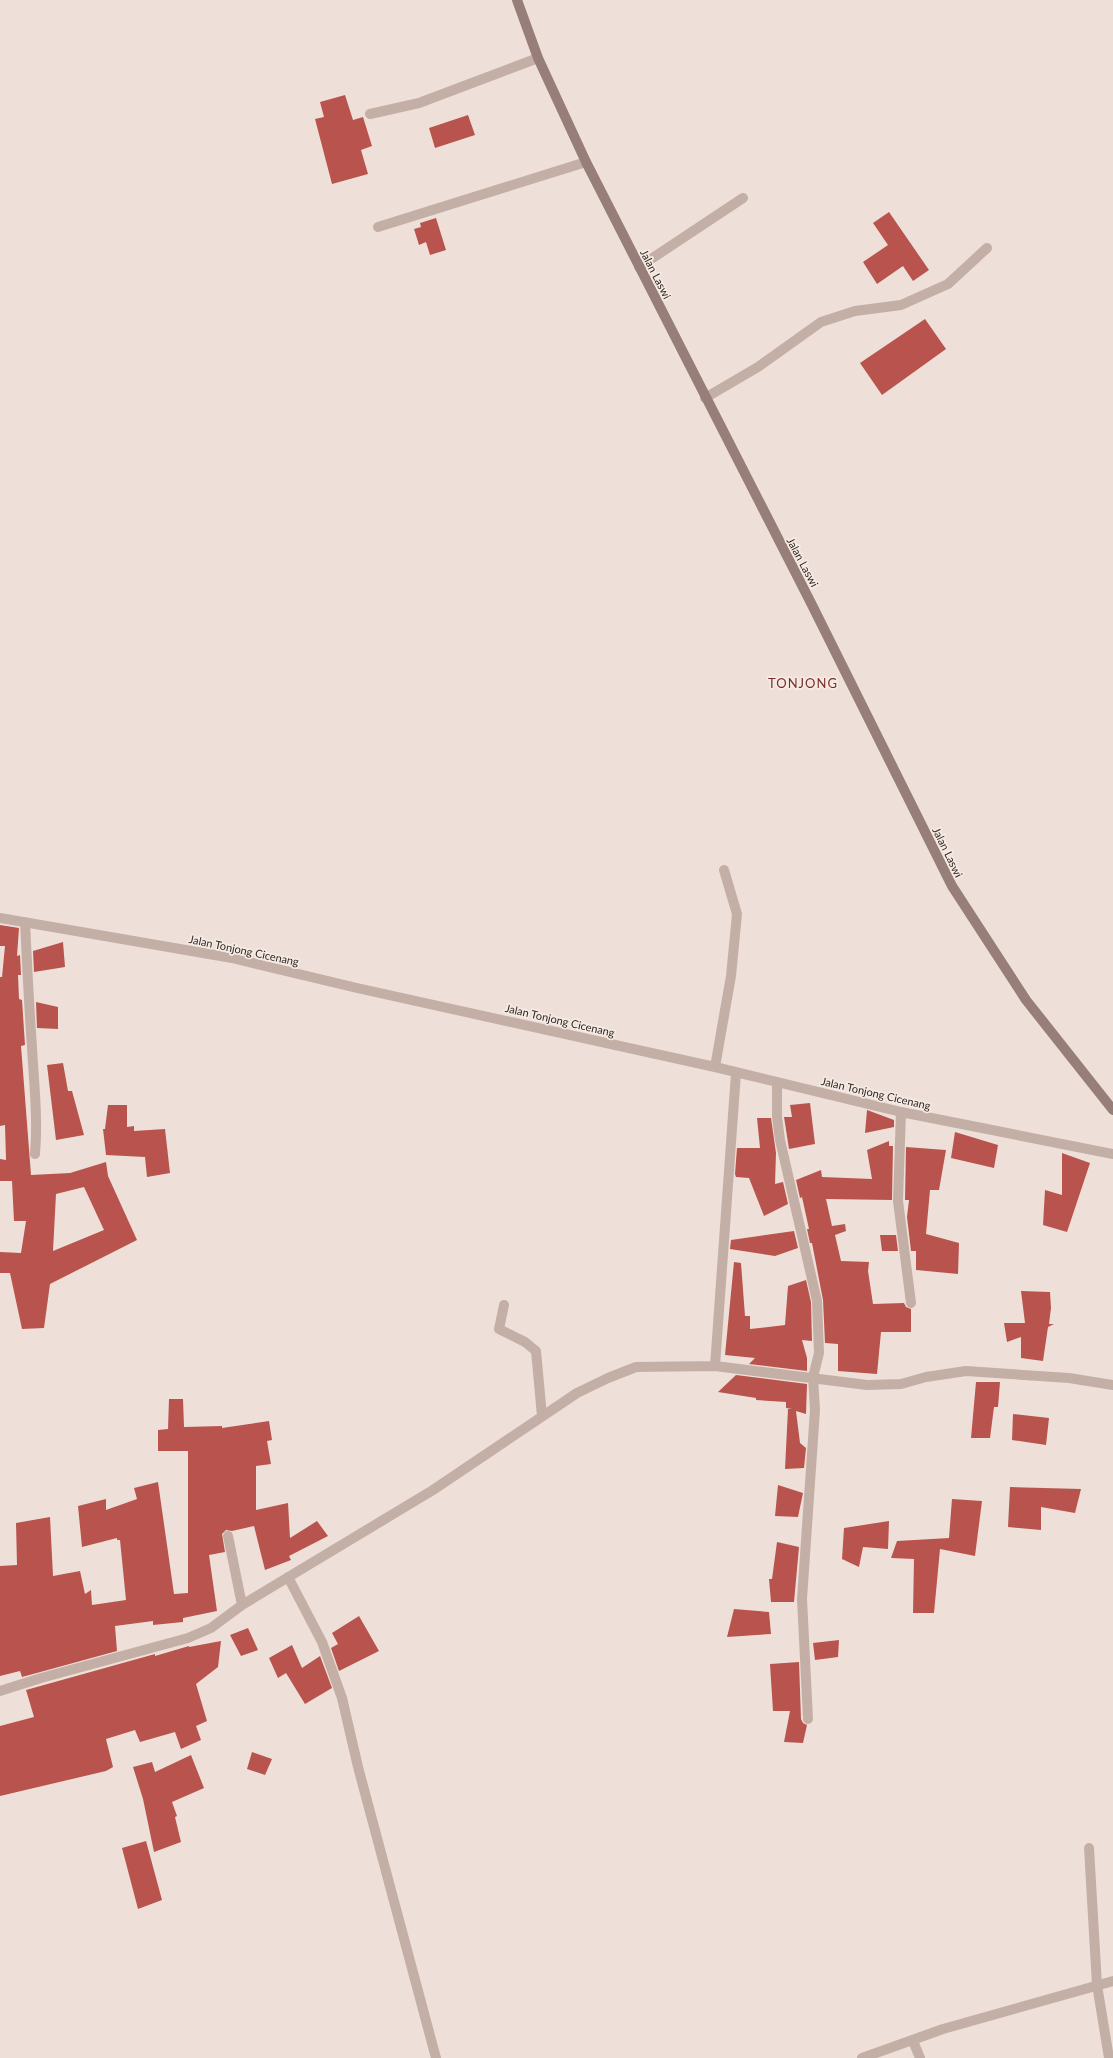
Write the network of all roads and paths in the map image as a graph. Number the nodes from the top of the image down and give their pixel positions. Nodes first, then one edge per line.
1 (517, 0) edge
2 (538, 58) junction
3 (370, 114) dead end
4 (586, 162) junction
5 (743, 198) dead end
6 (378, 227) dead end
7 (986, 248) dead end
8 (639, 267) junction
9 (705, 398) junction
10 (724, 870) dead end
11 (0, 918) edge
12 (26, 922) junction
13 (715, 1067) junction
14 (736, 1073) junction
15 (777, 1082) junction
16 (1113, 1110) edge
17 (901, 1112) junction
18 (35, 1154) dead end
19 (1113, 1154) edge
20 (911, 1303) dead end
21 (504, 1305) dead end
22 (715, 1366) junction
23 (813, 1377) junction
24 (1113, 1384) edge
25 (542, 1416) junction
26 (228, 1536) dead end
27 (288, 1577) junction
28 (242, 1605) junction
29 (0, 1691) edge
30 (808, 1719) dead end
31 (1089, 1848) dead end
32 (1113, 1981) edge
33 (1097, 1985) junction
34 (913, 2041) junction
35 (436, 2058) edge
36 (862, 2058) edge
37 (920, 2058) edge
38 (1109, 2058) edge

1 - 2 main road, Jalan Laswi
2 - 3 street
2 - 4 main road, Jalan Laswi
4 - 6 street
4 - 8 main road, Jalan Laswi
5 - 8 street
7 - 9 street
8 - 9 main road, Jalan Laswi
9 - 16 main road, Jalan Laswi
10 - 13 street
11 - 12 street, Jalan Tonjong Cicenang
12 - 13 street, Jalan Tonjong Cicenang
12 - 18 street
13 - 14 street, Jalan Tonjong Cicenang
14 - 15 street, Jalan Tonjong Cicenang
14 - 22 street
15 - 17 street, Jalan Tonjong Cicenang
15 - 23 street
17 - 19 street, Jalan Tonjong Cicenang
17 - 20 street
21 - 25 street
22 - 23 street
22 - 25 street
23 - 24 street
23 - 30 street
25 - 27 street
26 - 28 street
27 - 28 street
27 - 35 street
28 - 29 street
31 - 33 street
32 - 33 street
33 - 34 street
33 - 38 street
34 - 36 street
34 - 37 street

